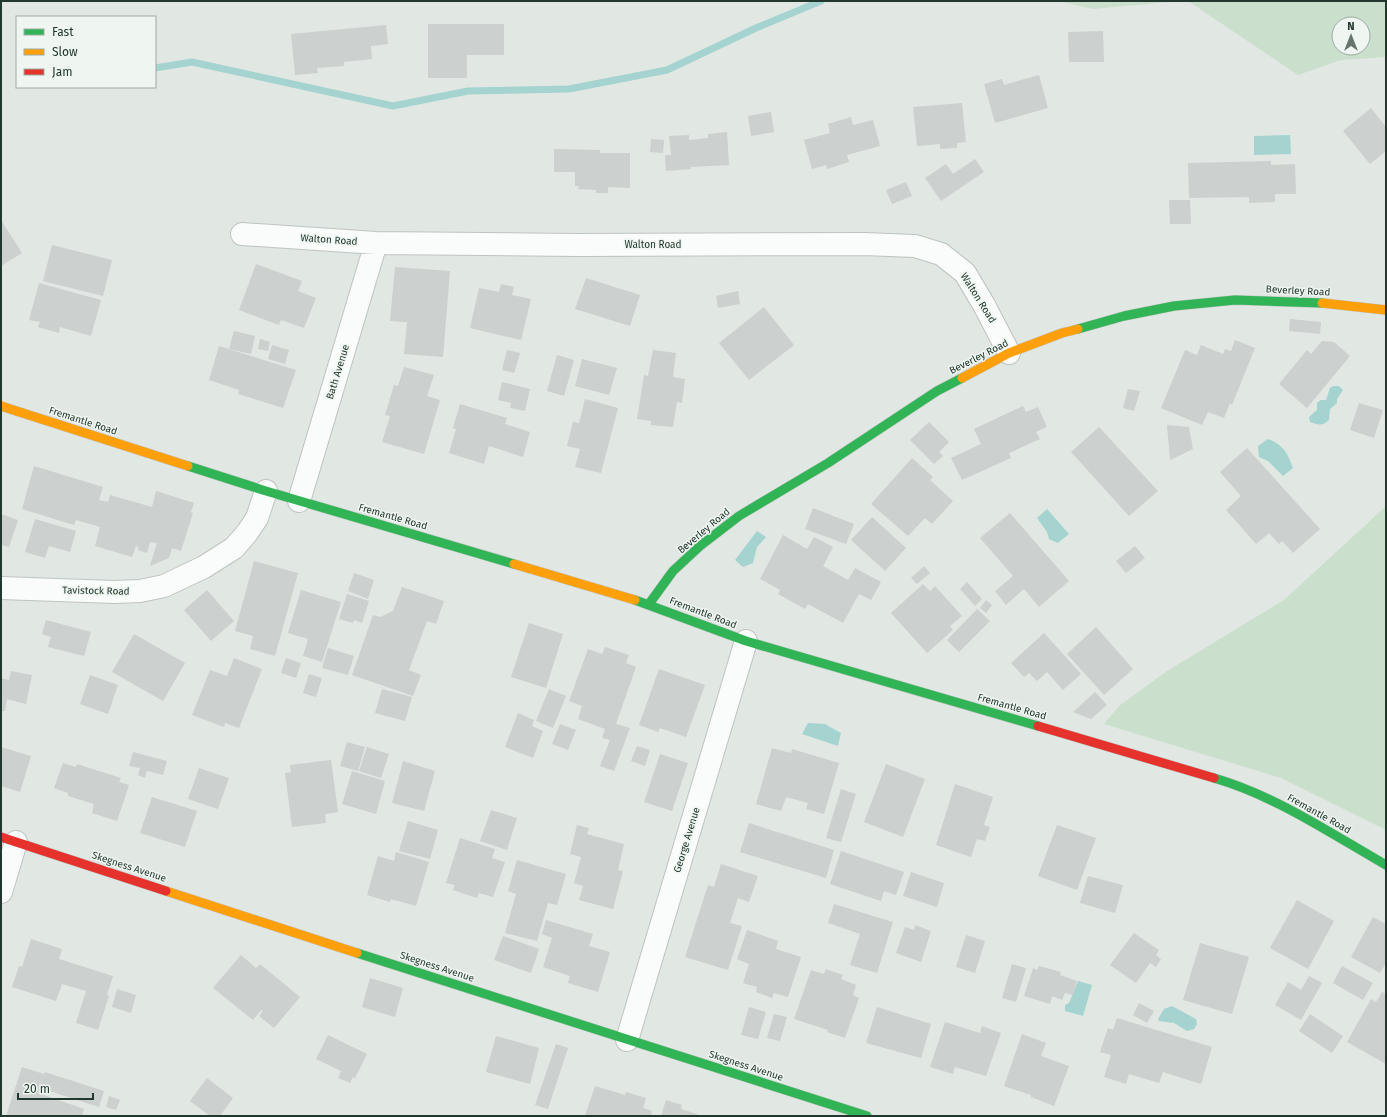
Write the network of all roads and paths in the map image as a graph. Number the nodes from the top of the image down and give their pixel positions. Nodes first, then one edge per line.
1 (242, 234) dead end
2 (376, 243) junction
3 (1386, 310) edge
4 (1010, 353) junction
5 (1, 406) edge
6 (266, 491) junction
7 (299, 501) junction
8 (1, 588) edge
9 (649, 604) junction
10 (746, 641) junction
11 (9, 839) edge
12 (1386, 865) edge
13 (1, 892) edge
14 (627, 1040) junction
15 (867, 1116) edge

1 - 2 street, Walton Road
2 - 4 street, Walton Road
2 - 7 street, Bath Avenue
3 - 4 street, Beverley Road
4 - 9 street, Beverley Road
5 - 6 street, Fremantle Road
6 - 7 street, Fremantle Road
6 - 8 street, Tavistock Road
7 - 9 street, Fremantle Road
9 - 10 street, Fremantle Road
10 - 12 street, Fremantle Road
10 - 14 street, George Avenue
11 - 13 street
11 - 14 street, Skegness Avenue
14 - 15 street, Skegness Avenue

